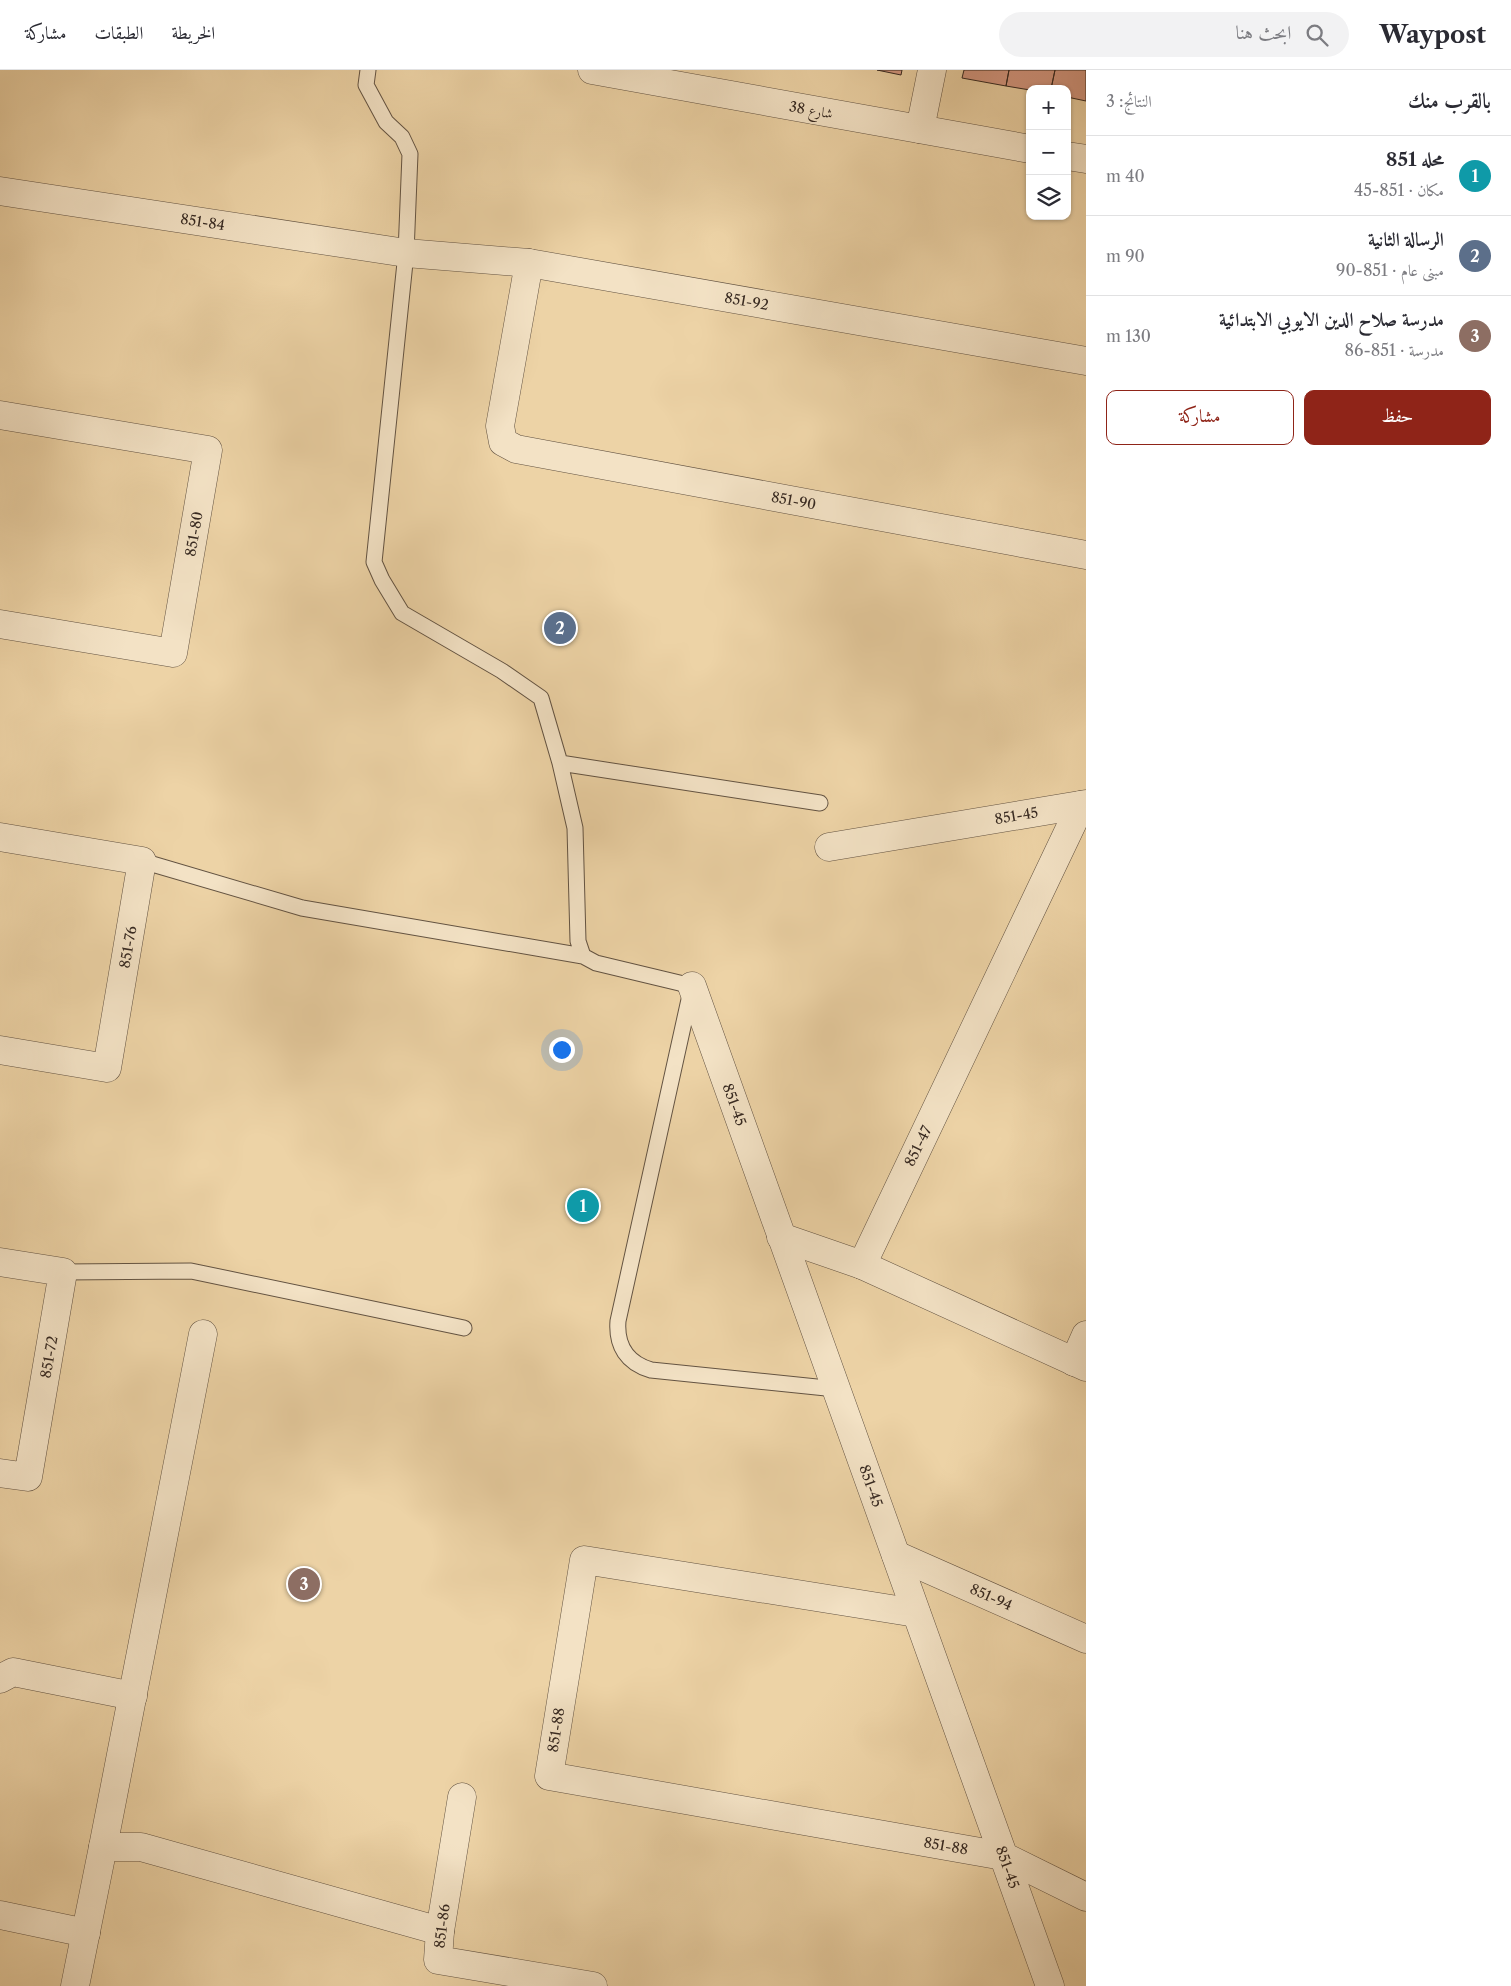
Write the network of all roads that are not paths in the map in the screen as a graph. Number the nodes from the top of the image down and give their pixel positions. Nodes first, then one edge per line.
1 (368, 70) edge
2 (592, 70) edge
3 (932, 70) edge
4 (920, 129) junction
5 (1026, 148) edge
6 (1071, 157) edge
7 (1086, 159) edge
8 (0, 191) edge
9 (406, 253) junction
10 (528, 263) junction
11 (1086, 361) edge
12 (0, 414) edge
13 (1086, 554) edge
14 (0, 624) edge
15 (560, 763) junction
16 (820, 803) dead end
17 (1083, 804) edge
18 (0, 837) edge
19 (830, 847) dead end
20 (142, 861) junction
21 (583, 956) junction
22 (692, 986) junction
23 (0, 1050) edge
24 (781, 1237) junction
25 (0, 1262) edge
26 (862, 1265) junction
27 (63, 1272) junction
28 (464, 1328) dead end
29 (203, 1334) dead end
30 (1086, 1334) edge
31 (1080, 1364) edge
32 (836, 1389) junction
33 (0, 1473) edge
34 (896, 1555) junction
35 (916, 1613) junction
36 (1086, 1639) edge
37 (0, 1679) edge
38 (133, 1696) junction
39 (462, 1796) dead end
40 (103, 1846) junction
41 (1003, 1856) junction
42 (1086, 1897) edge
43 (0, 1915) edge
44 (440, 1931) junction
45 (86, 1933) junction
46 (75, 1986) edge
47 (593, 1986) edge
48 (1050, 1986) edge

1 - 9 lane
2 - 4 street, شارع 38
3 - 4 street
4 - 5 street, شارع 38
6 - 7 street
8 - 9 street, 851-84
9 - 10 street, 851-92
9 - 15 lane
10 - 11 street, 851-92
10 - 13 street, 851-90
12 - 14 street, 851-80
15 - 16 lane
15 - 21 lane
17 - 19 street, 851-45
17 - 26 street, 851-47
18 - 20 street
20 - 21 lane
20 - 23 street, 851-76
21 - 22 lane
22 - 24 street, 851-45
22 - 32 lane
24 - 26 street
24 - 32 street, 851-45
25 - 27 street
26 - 31 street
27 - 28 lane
27 - 33 street, 851-72
29 - 38 street
30 - 31 street
32 - 34 street, 851-45
34 - 35 street, 851-45
34 - 36 street, 851-94
35 - 41 street, 851-45
35 - 41 street, 851-88
37 - 38 street
38 - 40 street
39 - 44 street, 851-86
40 - 44 street
40 - 45 street
41 - 42 street
41 - 48 street, 851-45
43 - 45 street
44 - 47 street, 851-86
45 - 46 street

